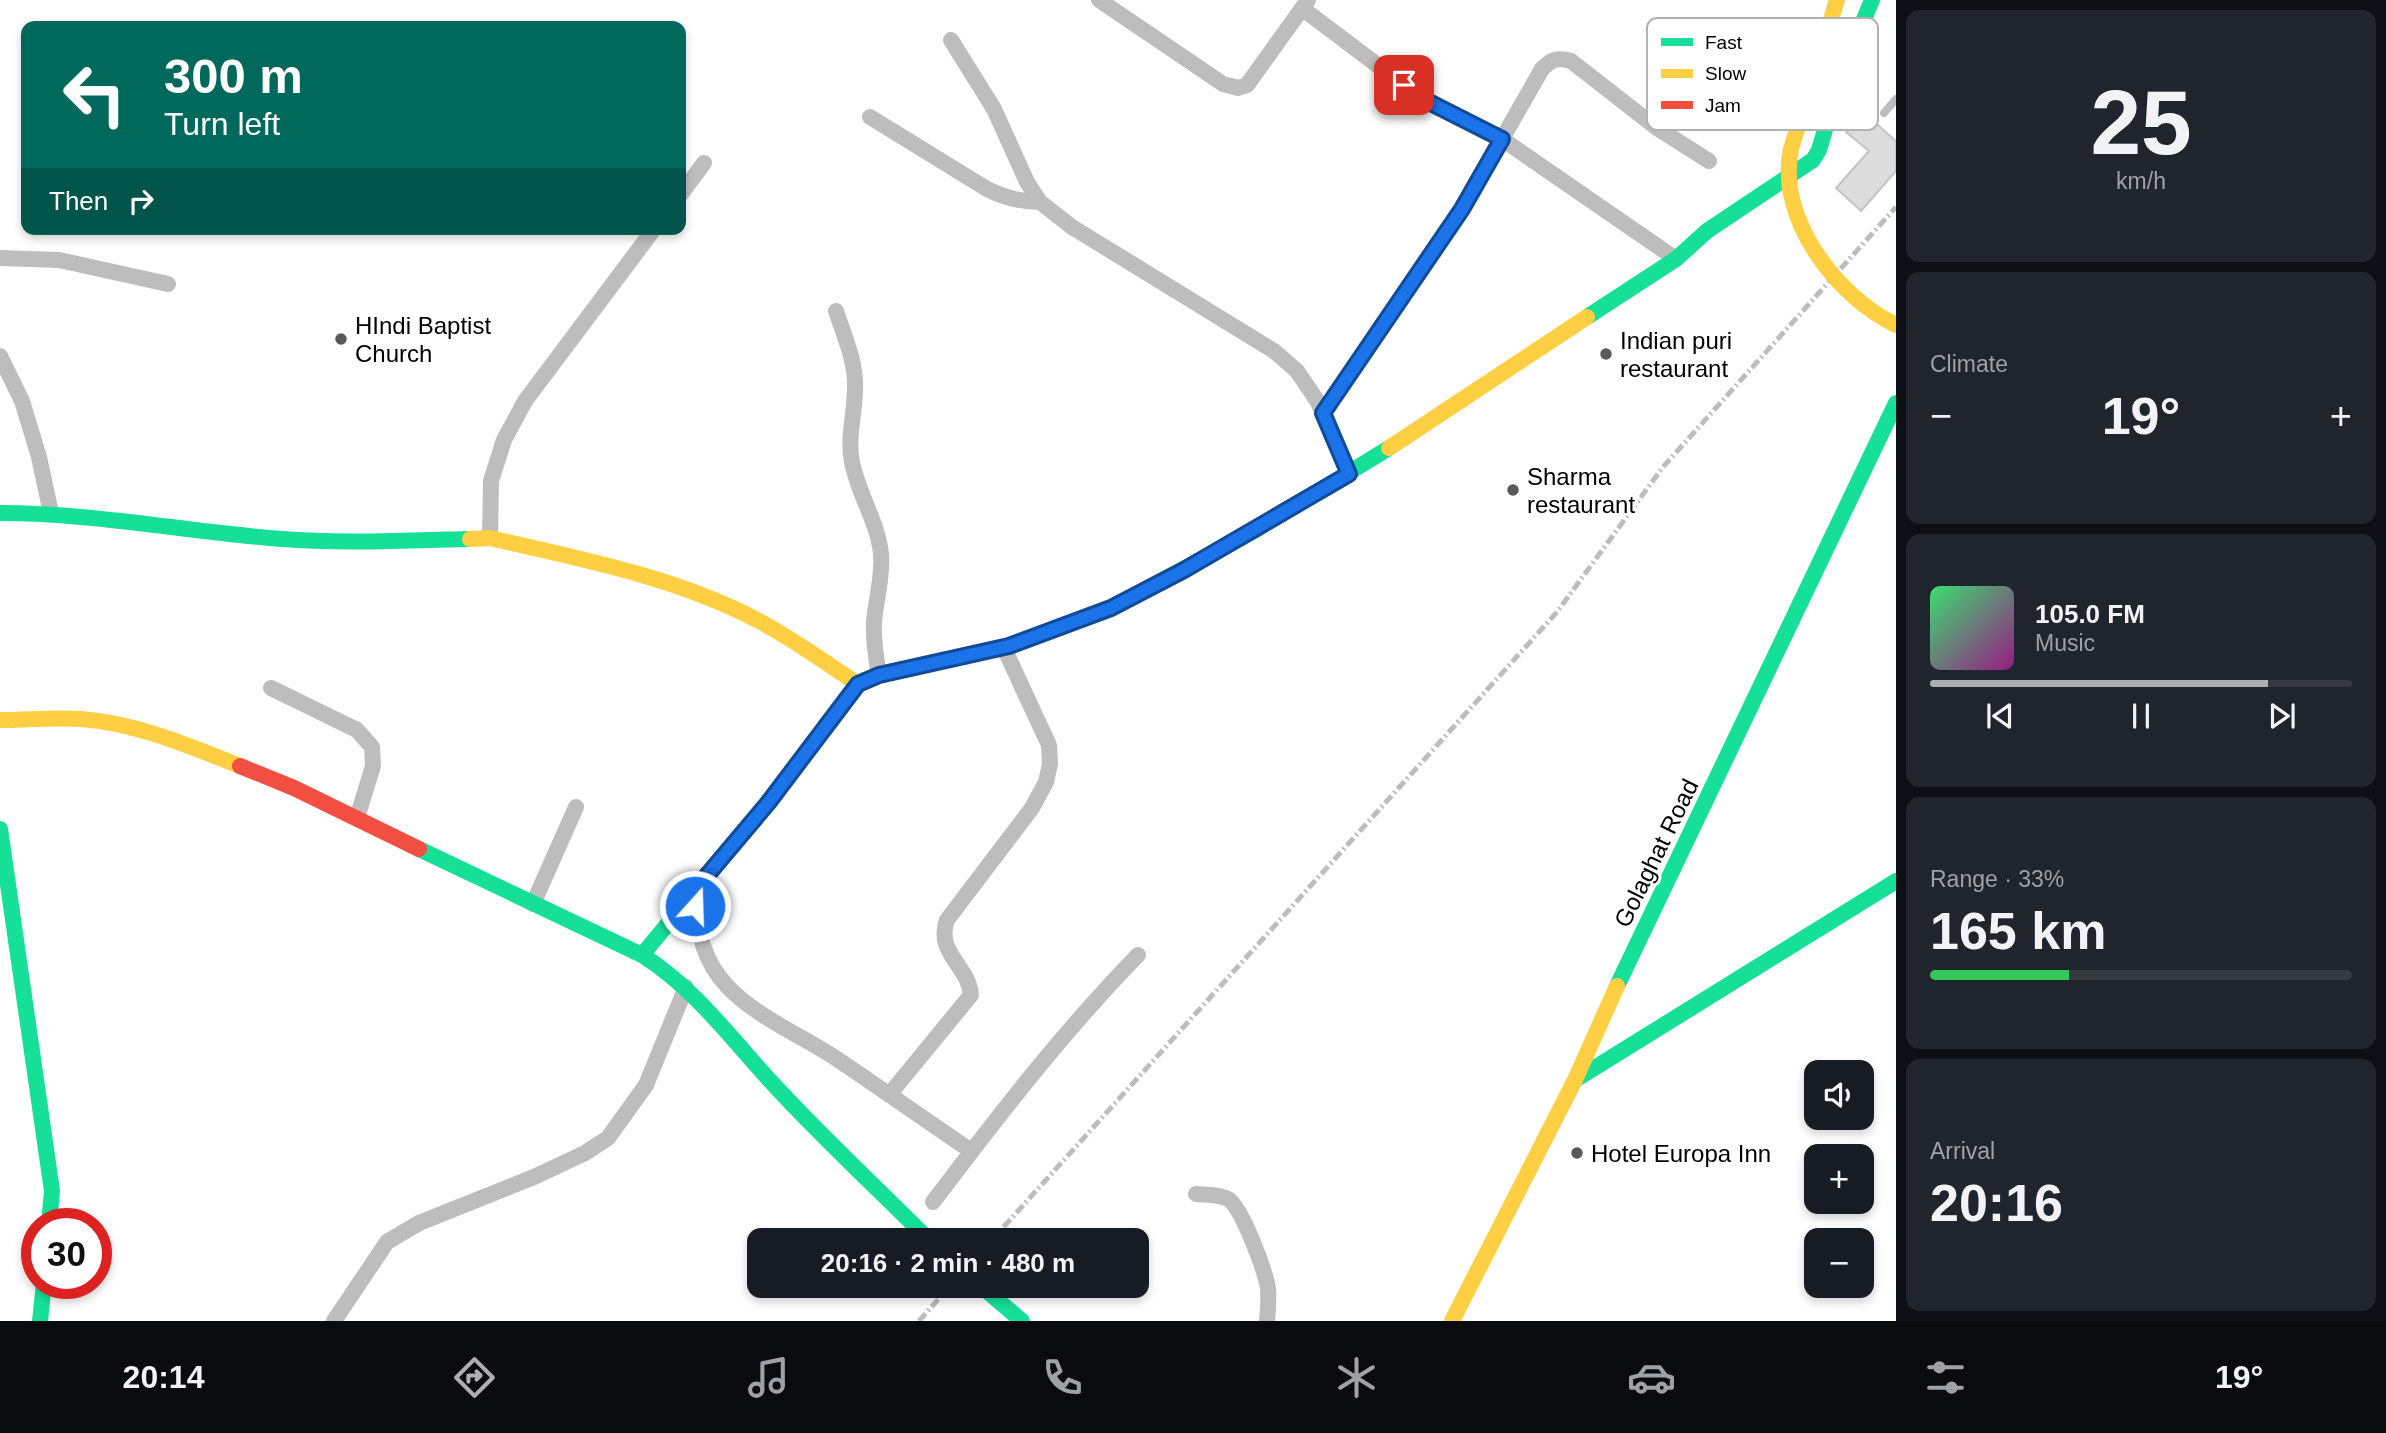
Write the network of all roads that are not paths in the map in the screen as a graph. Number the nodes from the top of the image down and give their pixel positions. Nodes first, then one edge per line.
1 (1099, 0) edge
2 (1837, 0) edge
3 (1872, 0) edge
4 (1305, 4) edge
5 (1831, 18) edge
6 (1864, 18) edge
7 (951, 40) dead end
8 (1896, 99) edge
9 (1884, 113) dead end
10 (870, 117) dead end
11 (1647, 120) edge
12 (1660, 130) edge
13 (1796, 130) edge
14 (1825, 130) edge
15 (1502, 139) junction
16 (1709, 161) dead end
17 (704, 163) dead end
18 (686, 187) edge
19 (1040, 202) junction
20 (650, 235) edge
21 (0, 258) edge
22 (1676, 259) junction
23 (168, 284) dead end
24 (836, 311) dead end
25 (1896, 325) edge
26 (0, 356) edge
27 (1896, 403) edge
28 (1323, 413) junction
29 (1349, 474) junction
30 (0, 513) edge
31 (51, 513) junction
32 (490, 538) junction
33 (1004, 648) junction
34 (879, 675) junction
35 (858, 684) junction
36 (271, 688) dead end
37 (0, 720) edge
38 (576, 807) dead end
39 (357, 818) junction
40 (0, 829) edge
41 (1896, 881) edge
42 (693, 892) junction
43 (533, 904) junction
44 (642, 955) junction
45 (1138, 955) dead end
46 (686, 987) junction
47 (1575, 1080) junction
48 (889, 1095) junction
49 (971, 1151) junction
50 (1196, 1195) dead end
51 (933, 1202) dead end
52 (50, 1208) edge
53 (917, 1228) edge
54 (995, 1298) edge
55 (42, 1299) edge
56 (40, 1321) edge
57 (334, 1321) edge
58 (1022, 1321) edge
59 (1267, 1321) edge
60 (1452, 1321) edge

1 - 4 street
2 - 5 street, bridge
3 - 6 street
4 - 15 street
7 - 19 street
8 - 9 lane
10 - 19 street
11 - 15 street
12 - 16 street
13 - 25 street, bridge
14 - 22 street
15 - 22 street
15 - 28 street
17 - 18 street
19 - 28 street
20 - 32 street
21 - 23 street
22 - 29 street
24 - 34 street
26 - 31 street
27 - 47 street, Golaghat Road
28 - 29 street
29 - 33 street
30 - 31 street
31 - 32 street
32 - 35 street
33 - 34 street
33 - 48 street
34 - 35 street
35 - 42 street
36 - 39 street
37 - 39 street
38 - 43 street
39 - 43 street
40 - 52 street
41 - 47 street
42 - 44 street
42 - 48 street
43 - 44 street
44 - 46 street
45 - 49 street
46 - 53 street
46 - 57 street
47 - 60 street, Golaghat Road
48 - 49 street
49 - 51 street
50 - 59 street
54 - 58 street
55 - 56 street

